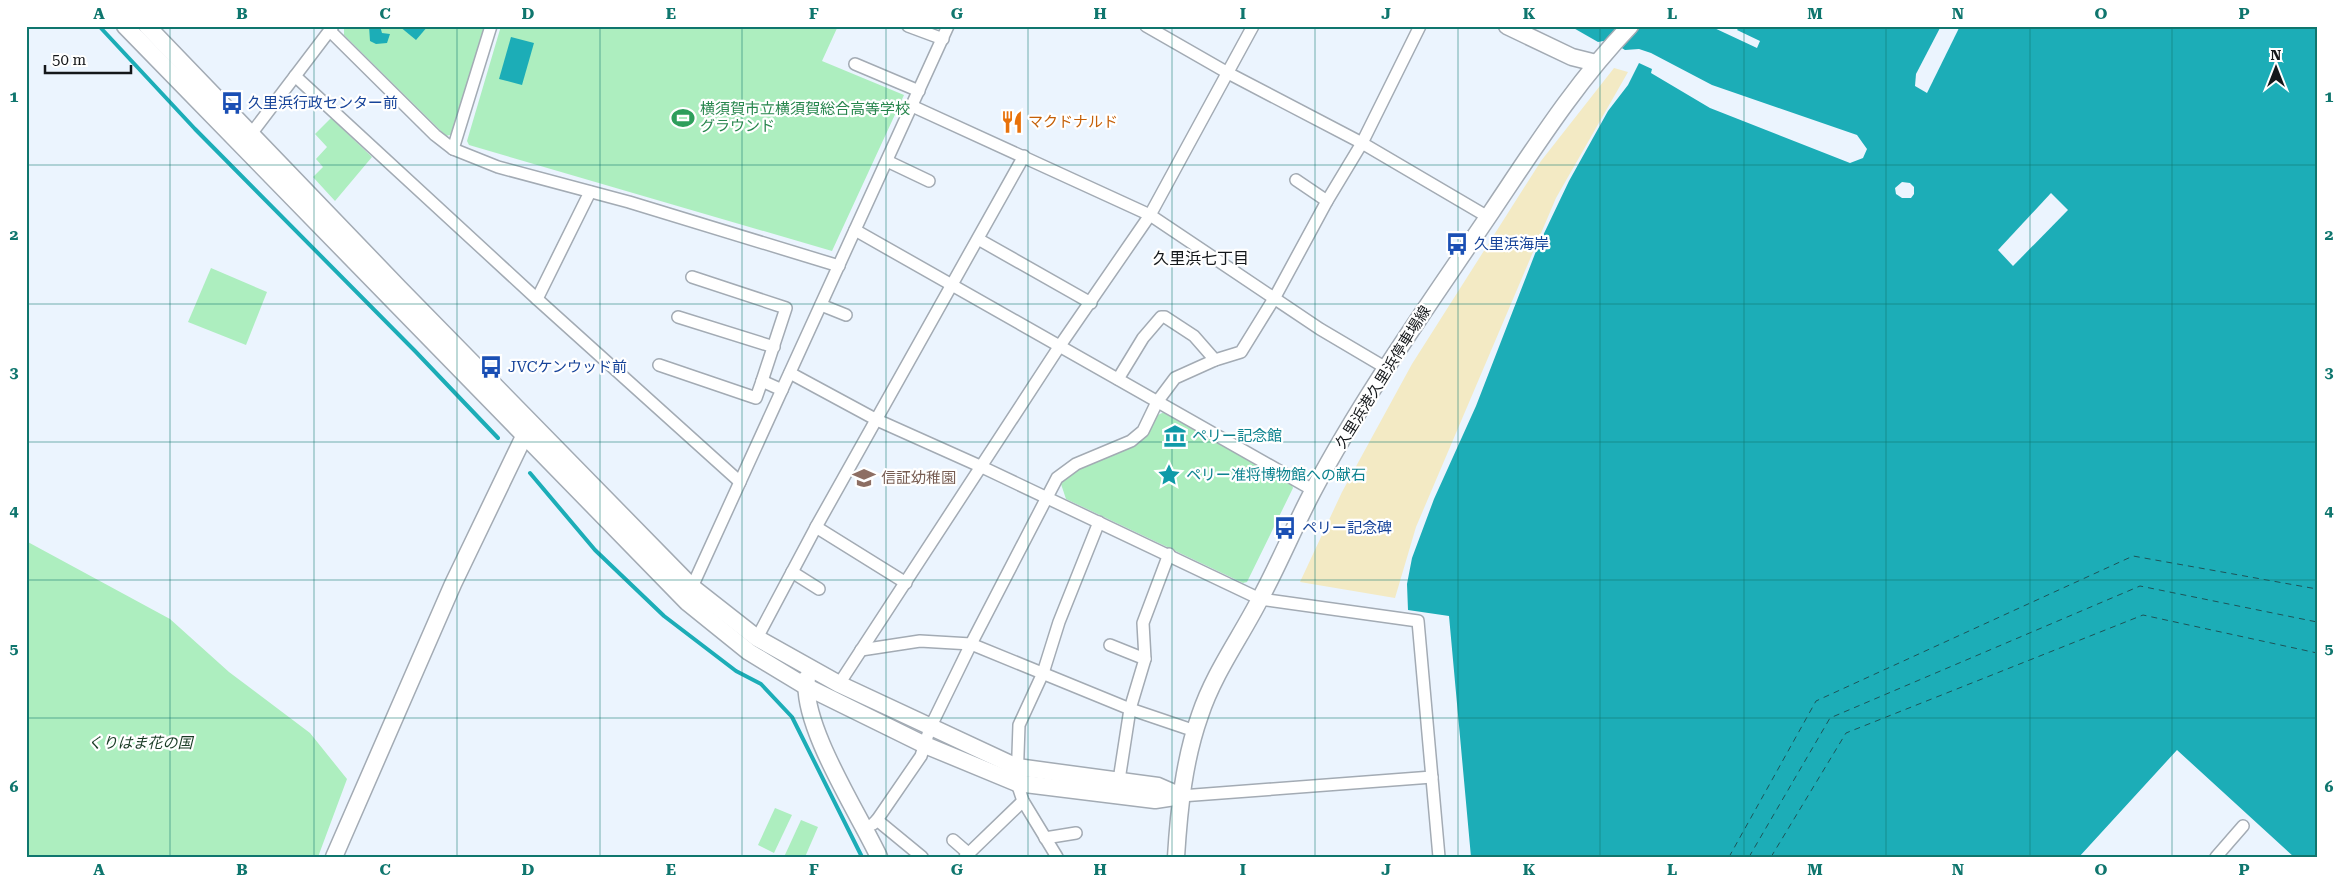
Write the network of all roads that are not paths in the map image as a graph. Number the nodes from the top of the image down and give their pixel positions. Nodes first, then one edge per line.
1 (125, 26) edge
2 (147, 26) edge
3 (491, 26) edge
4 (908, 26) edge
5 (948, 26) edge
6 (1146, 26) edge
7 (1254, 26) edge
8 (1420, 26) edge
9 (1507, 26) edge
10 (1530, 26) edge
11 (1630, 26) edge
12 (332, 28) edge
13 (943, 39) junction
14 (1596, 63) junction
15 (855, 64) dead end
16 (1228, 73) junction
17 (295, 76) junction
18 (919, 91) junction
19 (912, 106) junction
20 (247, 139) junction
21 (1362, 143) junction
22 (453, 149) junction
23 (1024, 156) junction
24 (887, 161) junction
25 (1296, 180) dead end
26 (930, 181) dead end
27 (590, 192) junction
28 (1327, 200) junction
29 (1150, 215) junction
30 (1488, 217) junction
31 (855, 230) junction
32 (978, 239) junction
33 (839, 266) junction
34 (692, 277) dead end
35 (952, 285) junction
36 (1275, 297) junction
37 (537, 299) junction
38 (1091, 304) junction
39 (821, 305) junction
40 (846, 315) dead end
41 (678, 317) dead end
42 (774, 347) junction
43 (1059, 347) junction
44 (1214, 360) junction
45 (659, 365) dead end
46 (1386, 368) junction
47 (790, 373) junction
48 (1118, 379) junction
49 (762, 381) junction
50 (782, 390) junction
51 (1157, 402) junction
52 (877, 420) junction
53 (528, 428) junction
54 (982, 466) junction
55 (740, 482) junction
56 (1313, 490) junction
57 (1045, 497) junction
58 (1099, 522) junction
59 (816, 527) junction
60 (1169, 554) junction
61 (792, 572) junction
62 (906, 583) junction
63 (692, 587) junction
64 (819, 589) dead end
65 (1260, 599) junction
66 (757, 638) junction
67 (971, 644) junction
68 (1110, 645) dead end
69 (861, 650) junction
70 (1145, 659) junction
71 (808, 669) junction
72 (1043, 673) junction
73 (839, 684) junction
74 (806, 686) junction
75 (1130, 709) junction
76 (930, 728) junction
77 (1195, 731) junction
78 (925, 745) junction
79 (1017, 775) junction
80 (1432, 777) junction
81 (1119, 780) junction
82 (1181, 796) junction
83 (1023, 801) junction
84 (872, 825) junction
85 (2243, 826) dead end
86 (1076, 834) dead end
87 (1045, 838) junction
88 (952, 840) dead end
89 (967, 855) edge
90 (334, 857) edge
91 (879, 857) edge
92 (922, 857) edge
93 (1057, 857) edge
94 (1176, 857) edge
95 (1439, 857) edge
96 (2216, 857) edge

1 - 20 street
2 - 20 street
3 - 22 street
4 - 13 street
5 - 13 street
6 - 16 street
7 - 16 street
8 - 21 street
9 - 14 street
10 - 14 street
11 - 14 street, 久里浜港久里浜停車場線
12 - 17 street
12 - 22 street
13 - 18 street
14 - 30 street, 久里浜港久里浜停車場線
15 - 18 street
16 - 21 street
16 - 29 street
17 - 20 street
17 - 37 street
18 - 19 street
19 - 23 street
19 - 24 street
20 - 53 street
21 - 28 street
21 - 30 street
22 - 27 street
23 - 29 street
23 - 32 street
24 - 26 street
24 - 31 street
25 - 28 street
27 - 33 street
27 - 37 street
28 - 36 street
29 - 36 street
29 - 38 street
30 - 46 street, 久里浜港久里浜停車場線
31 - 33 street
31 - 35 street
32 - 35 street
32 - 38 street
33 - 39 street
34 - 42 street
35 - 43 street
35 - 52 street
36 - 44 street
36 - 46 street
37 - 55 street
38 - 43 street
39 - 40 street
39 - 47 street
41 - 42 street
42 - 49 street
43 - 48 street
43 - 54 street
44 - 48 street
44 - 51 street
45 - 49 street
46 - 56 street, 久里浜港久里浜停車場線
47 - 50 street
47 - 52 street
48 - 51 street
49 - 50 street
50 - 55 street
51 - 56 street
51 - 57 street
52 - 54 street
52 - 59 street
53 - 63 street
53 - 74 street
53 - 90 street
54 - 57 street
54 - 62 street
55 - 63 street
56 - 65 street, 久里浜港久里浜停車場線
57 - 58 street
57 - 67 street
58 - 60 street
58 - 72 street
59 - 61 street
59 - 62 street
60 - 65 street
60 - 70 street
61 - 64 street
61 - 66 street
62 - 69 street
63 - 66 street
65 - 77 street, 久里浜港久里浜停車場線
65 - 80 street
66 - 71 street
67 - 69 street
67 - 72 street
67 - 76 street
68 - 70 street
69 - 73 street
70 - 75 street
71 - 73 street
71 - 74 street
72 - 75 street
72 - 79 street
73 - 76 street
74 - 78 street
74 - 84 street
75 - 77 street
75 - 81 street
76 - 78 street
76 - 79 street
77 - 82 street, 久里浜港久里浜停車場線
78 - 79 street
78 - 84 street
79 - 81 street
79 - 82 street
79 - 83 street
80 - 82 street
80 - 95 street
81 - 82 street
82 - 94 street, 久里浜港久里浜停車場線
83 - 87 street
83 - 89 street
84 - 91 street
84 - 92 street
85 - 96 street
86 - 87 street
87 - 93 street
88 - 89 street

